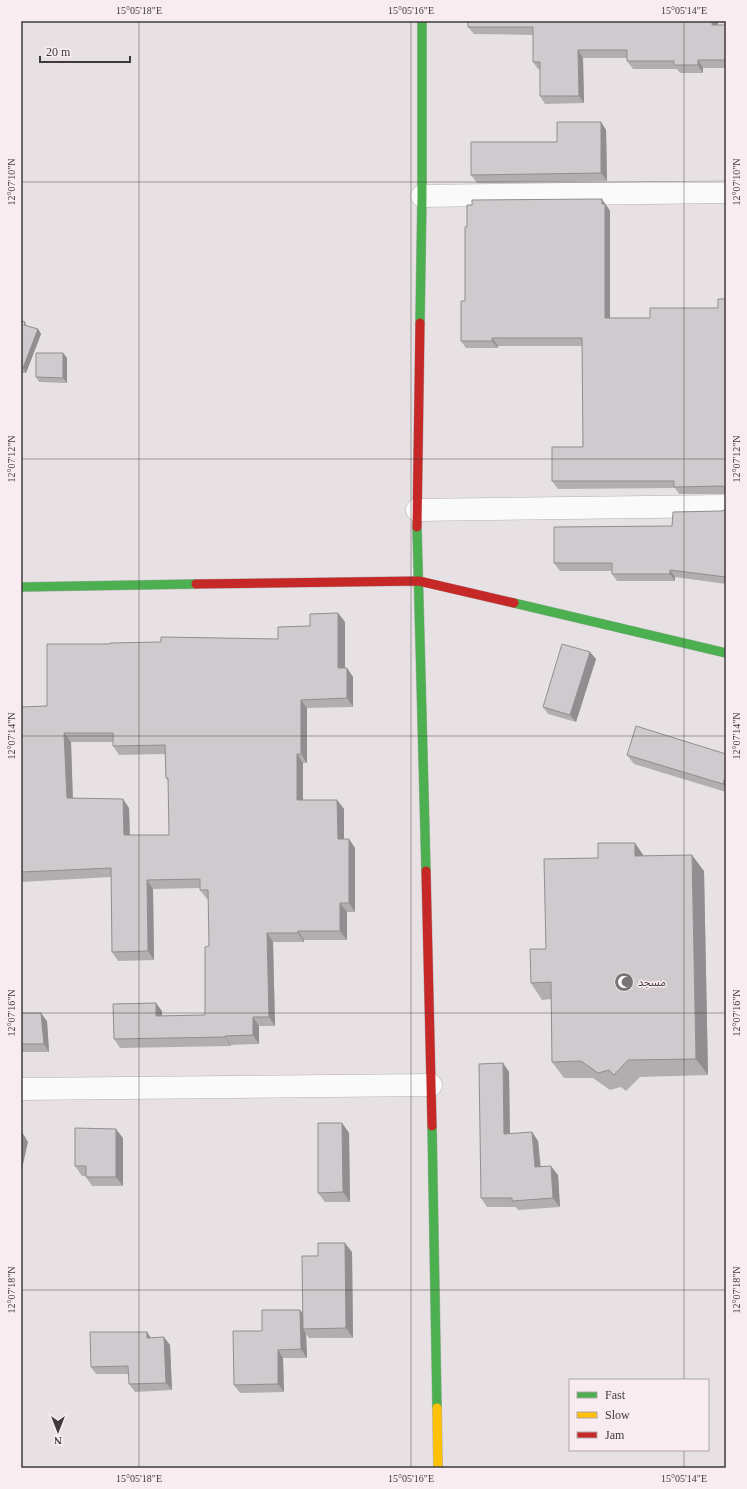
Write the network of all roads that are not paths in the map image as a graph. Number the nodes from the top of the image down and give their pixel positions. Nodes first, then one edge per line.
1 (422, 21) edge
2 (726, 192) edge
3 (422, 196) junction
4 (726, 506) edge
5 (417, 510) junction
6 (419, 581) junction
7 (21, 587) edge
8 (726, 652) edge
9 (432, 1085) junction
10 (21, 1088) edge
11 (438, 1468) edge

1 - 3 street
2 - 3 street
3 - 5 street
4 - 5 street
5 - 6 street
6 - 7 street
6 - 8 street
6 - 9 street
9 - 10 street
9 - 11 street

